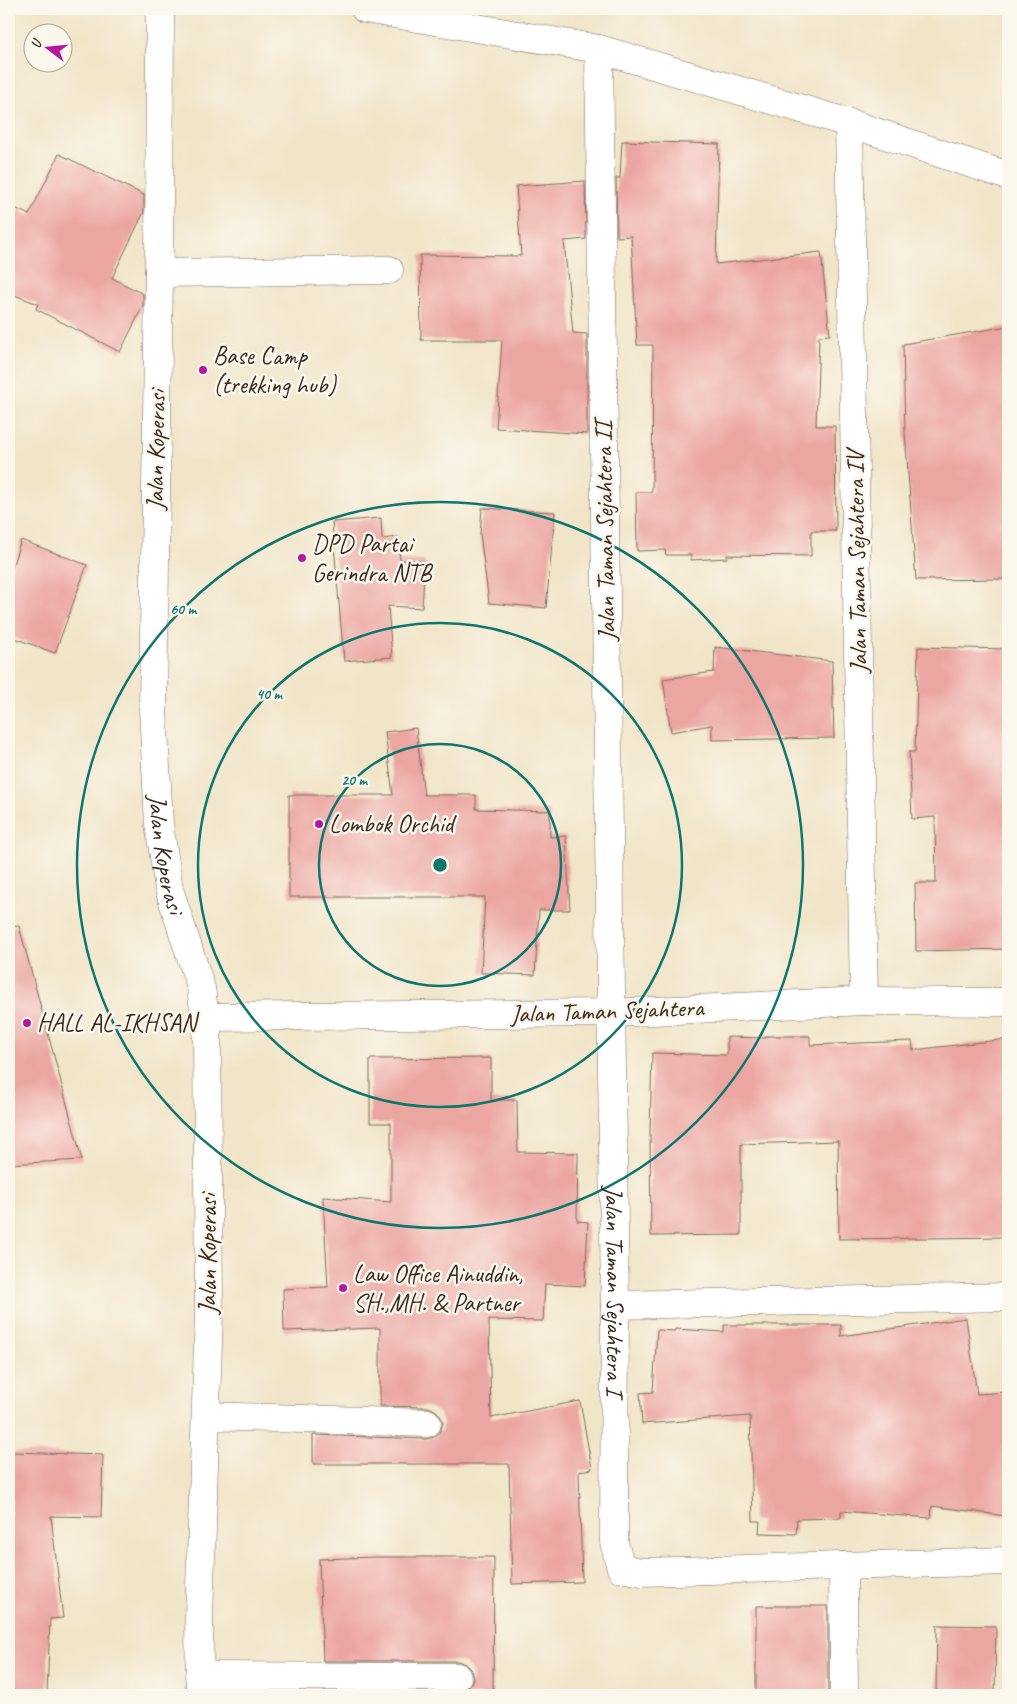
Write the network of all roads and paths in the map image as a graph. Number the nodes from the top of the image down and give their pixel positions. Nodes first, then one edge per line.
1 (160, 9) edge
2 (365, 9) edge
3 (599, 49) junction
4 (848, 123) junction
5 (1008, 176) edge
6 (389, 270) dead end
7 (159, 273) junction
8 (864, 1002) junction
9 (1008, 1002) edge
10 (611, 1013) junction
11 (206, 1017) junction
12 (1008, 1297) edge
13 (615, 1305) junction
14 (206, 1416) junction
15 (426, 1423) dead end
16 (1008, 1562) edge
17 (843, 1566) junction
18 (457, 1677) dead end
19 (200, 1686) edge
20 (844, 1695) edge

1 - 7 street, Jalan Koperasi
2 - 3 street
3 - 4 street
3 - 10 street, Jalan Taman Sejahtera II
4 - 5 street
4 - 8 street, Jalan Taman Sejahtera IV
6 - 7 street
7 - 11 street, Jalan Koperasi
8 - 9 street, Jalan Taman Sejahtera
8 - 10 street, Jalan Taman Sejahtera
10 - 11 street, Jalan Taman Sejahtera
10 - 13 street, Jalan Taman Sejahtera I
11 - 14 street, Jalan Koperasi
12 - 13 street
13 - 17 street, Jalan Taman Sejahtera I
14 - 15 street
14 - 19 street, Jalan Koperasi
16 - 17 street
17 - 20 street
18 - 19 street

